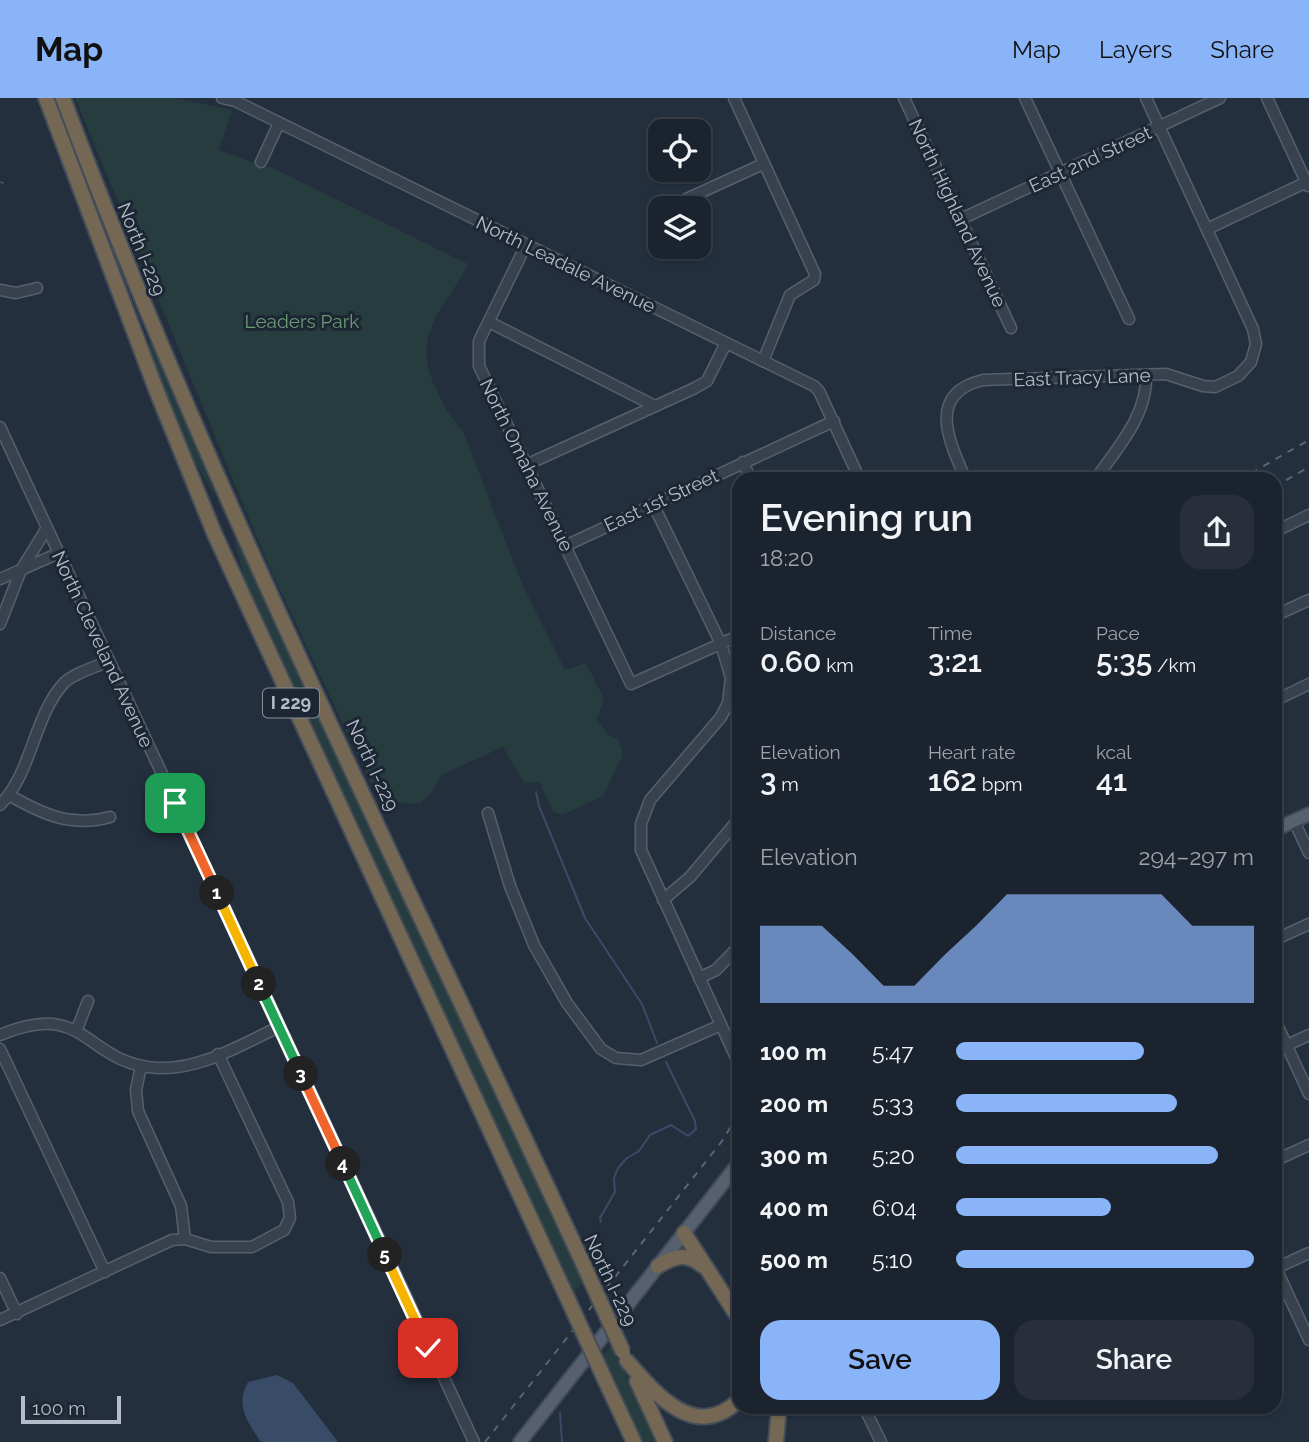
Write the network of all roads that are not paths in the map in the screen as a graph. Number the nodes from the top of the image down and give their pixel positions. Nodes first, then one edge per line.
1 (47, 98) edge
2 (63, 98) edge
3 (222, 98) edge
4 (734, 98) edge
5 (904, 98) edge
6 (1025, 98) edge
7 (1146, 98) edge
8 (1220, 98) edge
9 (1267, 98) edge
10 (235, 99) edge
11 (279, 123) junction
12 (1159, 127) junction
13 (261, 162) dead end
14 (763, 163) junction
15 (1060, 173) junction
16 (1308, 184) edge
17 (693, 196) edge
18 (961, 219) junction
19 (1207, 229) junction
20 (526, 245) junction
21 (37, 288) dead end
22 (0, 290) edge
23 (1129, 319) dead end
24 (489, 322) junction
25 (1011, 328) dead end
26 (726, 343) junction
27 (763, 361) junction
28 (1146, 375) junction
29 (655, 406) junction
30 (834, 421) junction
31 (0, 427) edge
32 (743, 462) junction
33 (526, 466) junction
34 (747, 472) edge
35 (856, 472) edge
36 (962, 472) edge
37 (1101, 472) edge
38 (653, 504) junction
39 (1309, 515) edge
40 (47, 528) junction
41 (1282, 528) edge
42 (565, 546) junction
43 (59, 553) junction
44 (20, 570) junction
45 (0, 579) edge
46 (1309, 600) edge
47 (1282, 612) edge
48 (0, 624) edge
49 (732, 639) edge
50 (721, 644) junction
51 (109, 661) junction
52 (1309, 684) edge
53 (1282, 697) edge
54 (9, 795) junction
55 (0, 805) edge
56 (488, 813) dead end
57 (1309, 814) edge
58 (110, 817) dead end
59 (1294, 821) junction
60 (1282, 826) edge
61 (732, 827) edge
62 (1309, 853) edge
63 (663, 900) junction
64 (1309, 924) edge
65 (1282, 936) edge
66 (732, 953) edge
67 (699, 978) junction
68 (88, 1001) dead end
69 (721, 1025) junction
70 (279, 1027) junction
71 (76, 1029) junction
72 (0, 1035) edge
73 (1282, 1035) edge
74 (1309, 1035) edge
75 (1287, 1045) junction
76 (1282, 1047) edge
77 (0, 1049) edge
78 (732, 1049) edge
79 (218, 1054) junction
80 (141, 1066) junction
81 (1309, 1094) edge
82 (1309, 1145) edge
83 (1282, 1157) edge
84 (732, 1172) edge
85 (687, 1230) junction
86 (185, 1239) junction
87 (1309, 1253) edge
88 (1282, 1264) edge
89 (658, 1266) junction
90 (105, 1272) junction
91 (709, 1272) junction
92 (0, 1278) edge
93 (1282, 1282) edge
94 (732, 1294) edge
95 (732, 1308) edge
96 (17, 1314) junction
97 (0, 1320) edge
98 (1309, 1340) edge
99 (625, 1356) junction
100 (732, 1406) edge
101 (778, 1414) edge
102 (867, 1414) edge
103 (633, 1439) edge
104 (474, 1442) edge
105 (520, 1442) edge
106 (665, 1442) edge
107 (776, 1442) edge
108 (881, 1442) edge

1 - 103 highway, North I-229 / I 229, bridge
2 - 99 highway, North I-229 / I 229, bridge
3 - 10 street, North Leadale Avenue
4 - 14 street
5 - 18 street, North Highland Avenue
6 - 15 street
7 - 12 street
8 - 12 street, East 2nd Street
9 - 16 street
10 - 11 street, North Leadale Avenue
11 - 13 street
11 - 20 street, North Leadale Avenue
12 - 15 street, East 2nd Street
12 - 19 street
14 - 17 street
14 - 27 street
15 - 18 street, East 2nd Street
15 - 23 street
16 - 19 street
18 - 25 street, North Highland Avenue
19 - 28 street, East Tracy Lane
20 - 24 street, North Omaha Avenue
20 - 26 street, North Leadale Avenue
21 - 22 street
24 - 29 street
24 - 33 street, North Omaha Avenue
26 - 27 street, North Leadale Avenue
26 - 29 street
27 - 30 street, North Leadale Avenue
28 - 36 street, East Tracy Lane
28 - 37 street
29 - 33 street
30 - 32 street, East 1st Street
30 - 35 street, North Leadale Avenue
31 - 40 street, North Cleveland Avenue
32 - 34 street
32 - 38 street, East 1st Street
33 - 42 street, North Omaha Avenue
38 - 42 street, East 1st Street
38 - 50 street
39 - 41 street
40 - 43 street, North Cleveland Avenue
40 - 44 street
42 - 50 street, North Omaha Avenue
43 - 44 street
43 - 51 street, North Cleveland Avenue
44 - 45 street
44 - 48 street
46 - 47 street
49 - 50 street
50 - 63 street
51 - 54 street
51 - 70 street, North Cleveland Avenue
52 - 53 street
54 - 55 street
54 - 58 street
56 - 69 street
57 - 59 main road
59 - 60 main road
59 - 62 street
61 - 63 street
63 - 67 street
64 - 65 street
66 - 67 street
67 - 69 street
68 - 71 street
69 - 78 street
70 - 79 street
70 - 104 street, North Cleveland Avenue
71 - 72 street
71 - 80 street
73 - 75 street
74 - 75 street
75 - 76 street
75 - 81 street
77 - 90 street
79 - 80 street
79 - 86 street
80 - 86 street
82 - 83 street
84 - 85 main road
85 - 89 main road
85 - 91 highway
85 - 94 highway
86 - 90 street
87 - 88 street
89 - 91 highway
89 - 105 main road
90 - 96 street
91 - 95 highway
92 - 96 street
93 - 98 street
96 - 97 street
99 - 100 highway
99 - 106 highway, North I-229 / I 229
101 - 107 highway
102 - 108 street

